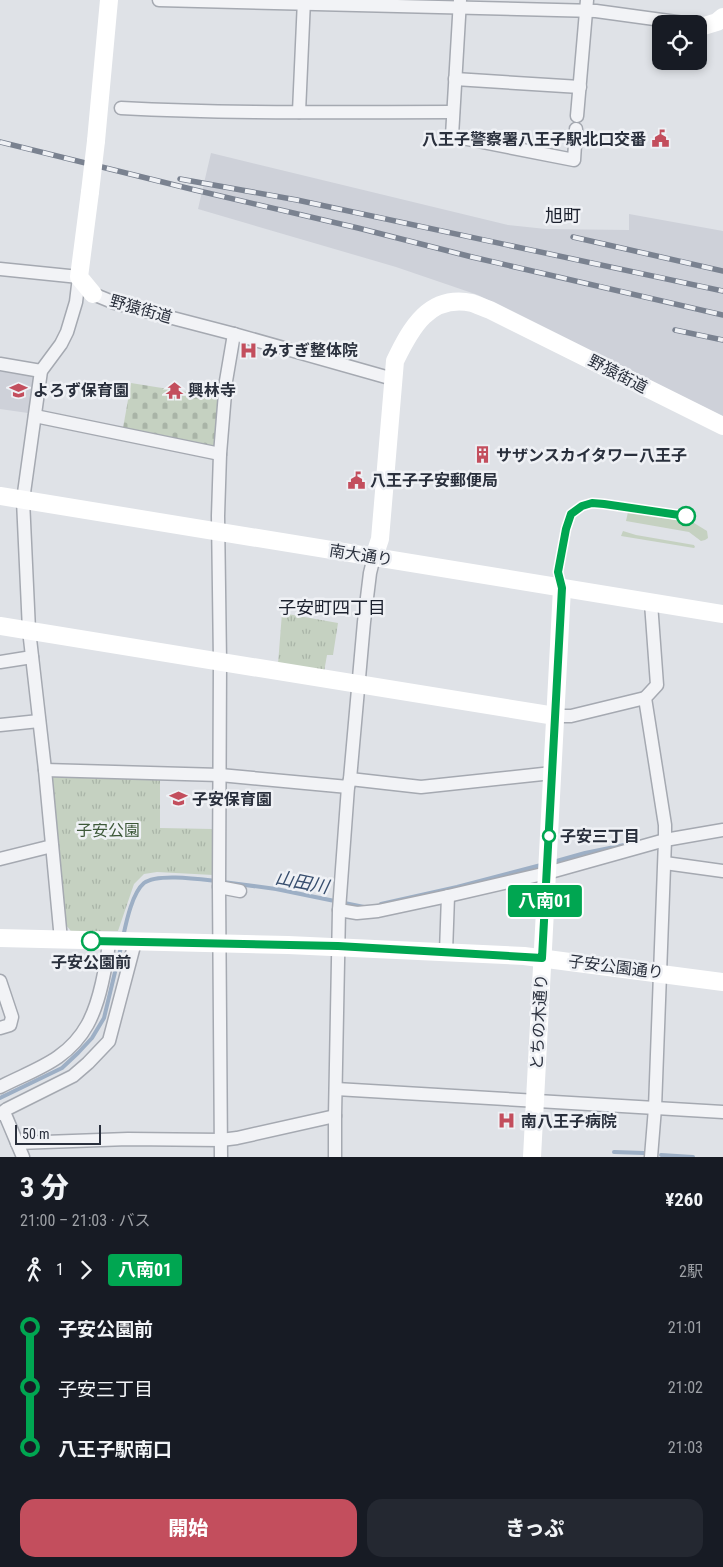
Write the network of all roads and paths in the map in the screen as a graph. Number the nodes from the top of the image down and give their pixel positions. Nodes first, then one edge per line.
1 (110, 0) edge
2 (159, 0) edge
3 (304, 2) edge
4 (460, 4) edge
5 (586, 6) edge
6 (723, 17) edge
7 (652, 18) edge
8 (707, 24) edge
9 (707, 26) edge
10 (723, 29) edge
11 (456, 79) junction
12 (580, 87) junction
13 (121, 108) dead end
14 (299, 112) junction
15 (453, 112) junction
16 (577, 116) dead end
17 (576, 129) dead end
18 (0, 269) edge
19 (79, 277) junction
20 (93, 294) joint
21 (234, 334) junction
22 (0, 364) edge
23 (41, 371) junction
24 (393, 379) junction
25 (34, 416) junction
26 (723, 426) edge
27 (220, 454) junction
28 (0, 496) edge
29 (23, 500) junction
30 (219, 532) junction
31 (374, 557) junction
32 (562, 588) junction
33 (650, 602) junction
34 (723, 614) edge
35 (0, 626) edge
36 (29, 630) junction
37 (32, 657) junction
38 (0, 662) edge
39 (220, 662) junction
40 (359, 684) junction
41 (645, 698) junction
42 (555, 716) junction
43 (39, 721) junction
44 (0, 725) edge
45 (45, 770) junction
46 (552, 773) junction
47 (220, 775) junction
48 (349, 783) junction
49 (723, 830) edge
50 (665, 836) junction
51 (52, 846) junction
52 (0, 859) edge
53 (665, 863) junction
54 (547, 868) junction
55 (723, 871) edge
56 (219, 883) junction
57 (240, 892) dead end
58 (448, 896) junction
59 (339, 904) junction
60 (0, 938) edge
61 (61, 940) junction
62 (123, 942) junction
63 (220, 943) junction
64 (338, 946) junction
65 (446, 952) junction
66 (542, 958) junction
67 (661, 973) junction
68 (0, 981) edge
69 (723, 982) edge
70 (0, 1028) edge
71 (0, 1087) edge
72 (336, 1089) junction
73 (535, 1101) junction
74 (3, 1107) edge
75 (655, 1108) junction
76 (723, 1112) edge
77 (335, 1116) junction
78 (222, 1140) junction
79 (17, 1142) junction
80 (22, 1157) edge
81 (221, 1157) edge
82 (335, 1157) edge
83 (532, 1157) edge
84 (651, 1157) edge

1 - 19 street, bridge
2 - 3 street
3 - 4 street
3 - 14 street
4 - 5 street
4 - 11 street
5 - 7 street
5 - 12 street
6 - 8 street
9 - 10 street
11 - 12 street
11 - 15 street
12 - 16 street
13 - 14 street
14 - 15 street
15 - 17 street
18 - 19 street
19 - 20 street, 野猿街道
19 - 23 street
20 - 21 street, 野猿街道
21 - 24 street, 野猿街道
21 - 27 street
22 - 23 street
23 - 25 street
24 - 26 street, 野猿街道
24 - 31 street
25 - 27 street
25 - 29 street
27 - 30 street
28 - 29 street, 南大通り
29 - 30 street, 南大通り
29 - 36 street
30 - 31 street, 南大通り
30 - 39 street
31 - 32 street, 南大通り
31 - 40 street
32 - 33 street, 南大通り
32 - 42 street, とちの木通り
33 - 34 street, 南大通り
33 - 41 street
35 - 36 street
36 - 37 street
36 - 39 street
37 - 38 street
37 - 43 street
39 - 40 street
39 - 47 street
40 - 42 street
40 - 48 street
41 - 42 street
41 - 50 street
42 - 46 street, とちの木通り
43 - 44 street
43 - 45 street
45 - 47 street
45 - 51 street
46 - 48 street
46 - 54 street, とちの木通り
47 - 48 street
47 - 56 street
48 - 59 street
49 - 50 street
50 - 53 street
50 - 54 street
51 - 52 street
51 - 61 street
53 - 55 street
53 - 67 street
54 - 58 street
54 - 66 street, とちの木通り
56 - 57 street
56 - 63 street
58 - 59 street
58 - 65 street
59 - 64 street
60 - 61 street, 子安公園通り
61 - 62 street, 子安公園通り
62 - 63 street, 子安公園通り
62 - 71 street
62 - 74 street
63 - 64 street, 子安公園通り
63 - 78 street
64 - 65 street, 子安公園通り
64 - 72 street
65 - 66 street, 子安公園通り
66 - 67 street, 子安公園通り
66 - 73 street, とちの木通り
67 - 69 street, 子安公園通り
67 - 75 street
68 - 70 street
72 - 73 street
72 - 77 street
73 - 75 street
73 - 83 street, とちの木通り
74 - 79 street
75 - 76 street
75 - 84 street
77 - 78 street
77 - 82 street
78 - 79 street
78 - 81 street
79 - 80 street

